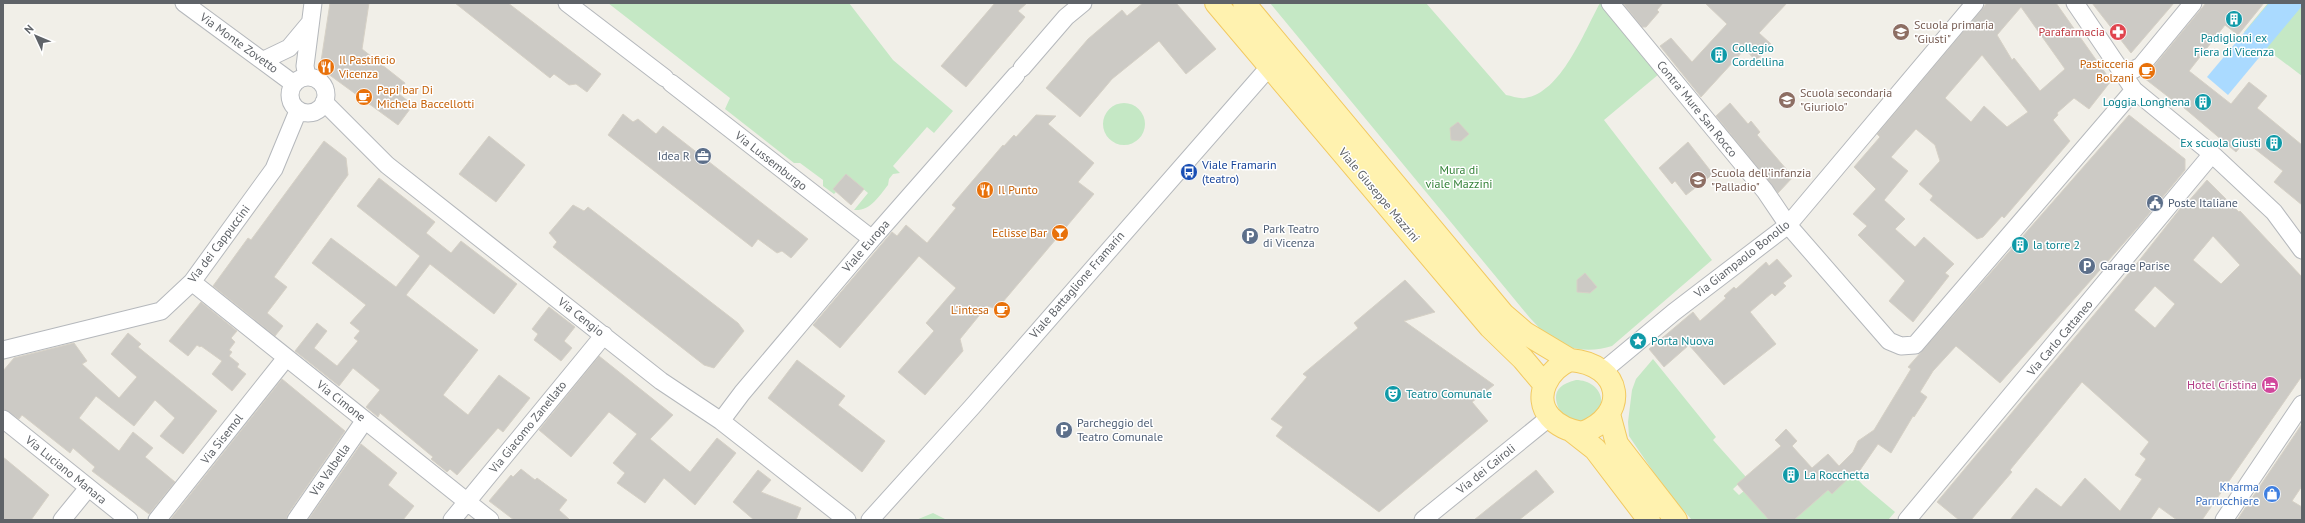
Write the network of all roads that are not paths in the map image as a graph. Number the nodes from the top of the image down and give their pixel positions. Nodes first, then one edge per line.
1 (184, 3) edge
2 (313, 3) edge
3 (567, 3) edge
4 (1083, 3) edge
5 (1216, 3) edge
6 (1244, 3) edge
7 (1610, 3) edge
8 (1975, 3) edge
9 (2075, 3) edge
10 (2193, 3) edge
11 (310, 24) junction
12 (1277, 58) junction
13 (264, 60) junction
14 (2123, 75) junction
15 (300, 80) junction
16 (2134, 90) junction
17 (324, 102) junction
18 (298, 111) junction
19 (2212, 154) junction
20 (2274, 212) junction
21 (1788, 225) junction
22 (2302, 229) edge
23 (872, 239) junction
24 (2302, 250) edge
25 (192, 282) junction
26 (604, 335) junction
27 (3, 350) edge
28 (286, 358) junction
29 (1570, 360) junction
30 (1603, 371) junction
31 (1544, 384) junction
32 (2302, 404) edge
33 (1609, 414) junction
34 (1550, 417) junction
35 (3, 419) edge
36 (365, 420) junction
37 (721, 421) junction
38 (1572, 431) junction
39 (88, 488) junction
40 (467, 501) junction
41 (62, 520) edge
42 (129, 520) edge
43 (157, 520) edge
44 (296, 520) edge
45 (452, 520) edge
46 (490, 520) edge
47 (847, 520) edge
48 (870, 520) edge
49 (1423, 520) edge
50 (1649, 520) edge
51 (1676, 520) edge
52 (1907, 520) edge
53 (2224, 520) edge

1 - 13 street, Via Monte Zovetto
2 - 11 street
3 - 23 street, Via Lussemburgo
4 - 23 street, Viale Europa
5 - 12 main road, Viale Giuseppe Mazzini
6 - 12 main road, Viale Giuseppe Mazzini
7 - 21 street, Contra' Mure San Rocco
8 - 21 street, Via Giampaolo Bonollo
9 - 14 street
10 - 14 street
11 - 13 street
11 - 15 street
12 - 29 main road, Viale Giuseppe Mazzini
12 - 31 main road, Viale Giuseppe Mazzini
12 - 48 street, Viale Battaglione Framarin
13 - 15 street, Via Monte Zovetto
14 - 16 street
15 - 17 street
15 - 18 street
16 - 19 street
16 - 21 street, Contra' Mure San Rocco
17 - 18 street
17 - 26 street, Via Cengio
18 - 25 street, Via dei Cappuccini
19 - 20 street
19 - 52 street, Via Carlo Cattaneo
20 - 22 street
20 - 24 street
21 - 30 street, Via Giampaolo Bonollo
23 - 37 street, Viale Europa
25 - 27 street, Via dei Cappuccini
25 - 28 street, Via Cimone
26 - 37 street, Via Cengio
26 - 40 street, Via Giacomo Zanellato
28 - 36 street, Via Cimone
28 - 43 street, Via Sisemol
29 - 30 main road
29 - 31 main road
30 - 33 main road
31 - 34 main road
32 - 53 street
33 - 38 main road
33 - 51 main road
34 - 38 main road
34 - 49 street, Via dei Cairoli
35 - 39 street, Via Luciano Manara
36 - 40 street, Via Cimone
36 - 44 street, Via Valbella
37 - 47 street, Via Cengio
38 - 50 main road
39 - 41 street
39 - 42 street, Via Luciano Manara
40 - 45 street, Via Giacomo Zanellato
40 - 46 street, Via Cimone

